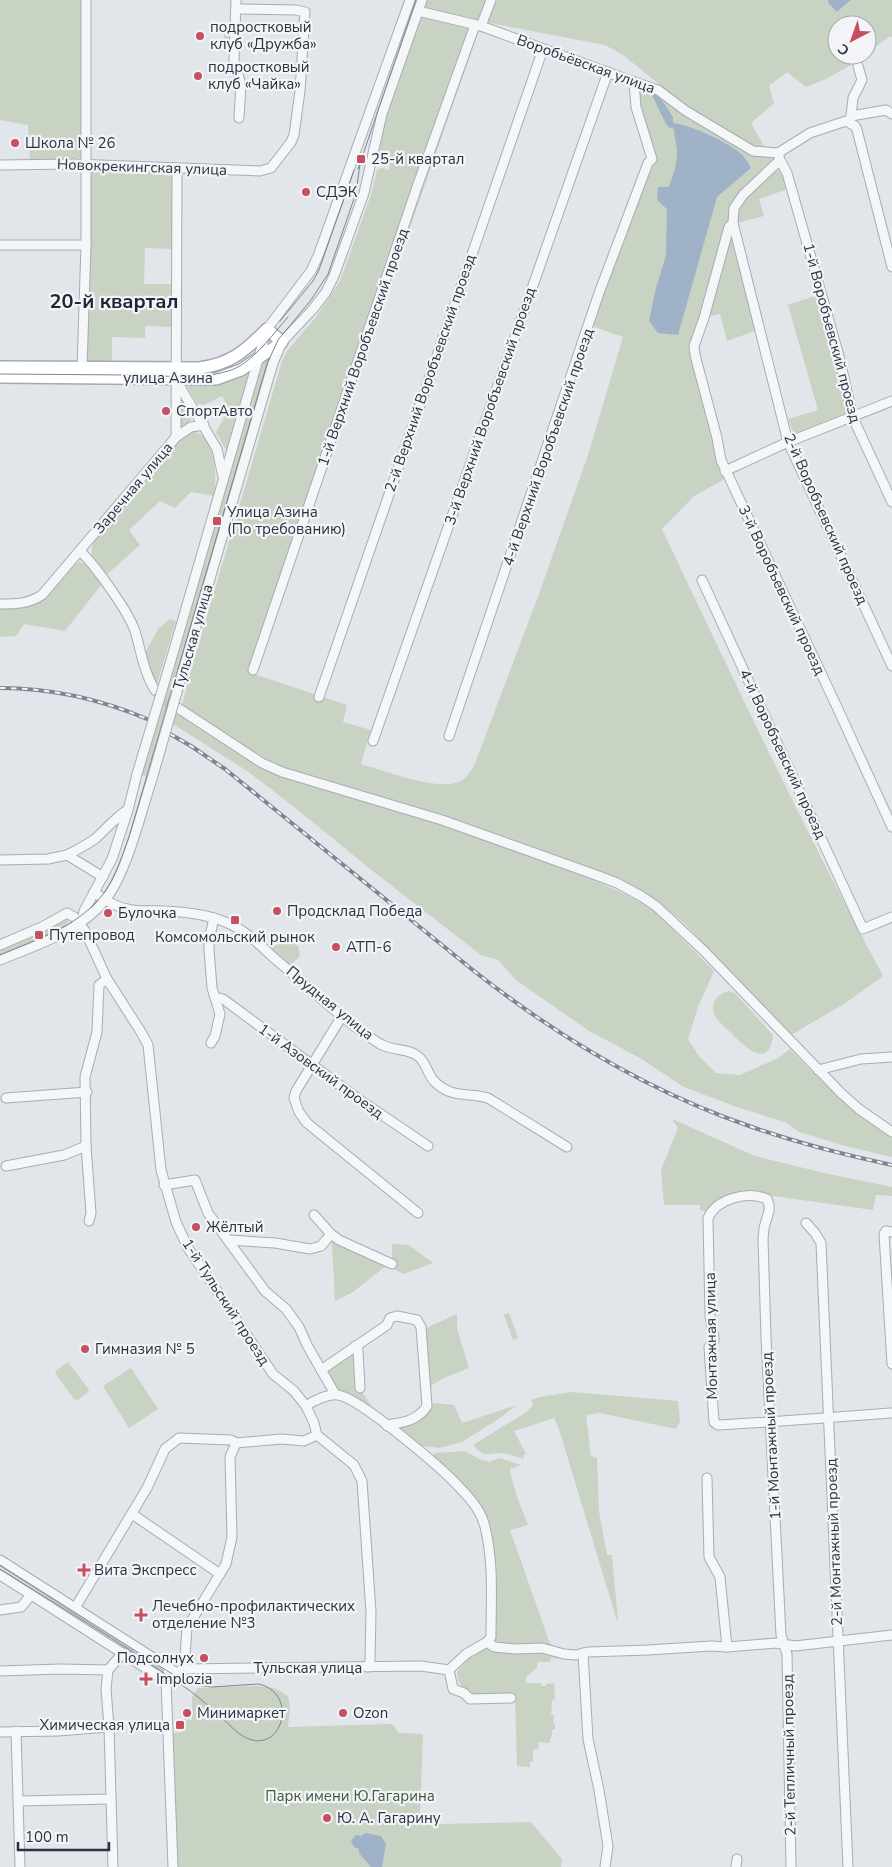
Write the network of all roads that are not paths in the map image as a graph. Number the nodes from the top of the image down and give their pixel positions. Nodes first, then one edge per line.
1 (86, 0) edge
2 (410, 0) edge
3 (422, 0) edge
4 (491, 0) edge
5 (236, 4) edge
6 (299, 7) edge
7 (418, 11) junction
8 (478, 25) junction
9 (543, 49) junction
10 (858, 66) dead end
11 (608, 72) junction
12 (634, 82) junction
13 (892, 114) edge
14 (239, 118) dead end
15 (850, 119) junction
16 (356, 152) junction
17 (371, 157) junction
18 (779, 157) junction
19 (0, 165) edge
20 (86, 165) junction
21 (176, 169) junction
22 (733, 223) junction
23 (888, 236) edge
24 (0, 245) edge
25 (86, 246) junction
26 (892, 267) edge
27 (267, 329) junction
28 (282, 342) junction
29 (260, 357) junction
30 (0, 367) edge
31 (82, 368) junction
32 (176, 374) junction
33 (0, 377) edge
34 (892, 401) edge
35 (852, 418) junction
36 (204, 425) junction
37 (176, 437) junction
38 (788, 442) junction
39 (725, 470) junction
40 (223, 477) junction
41 (892, 502) edge
42 (80, 551) junction
43 (702, 580) dead end
44 (0, 604) edge
45 (892, 666) edge
46 (253, 670) dead end
47 (155, 690) tunnel mouth
48 (319, 697) dead end
49 (178, 708) tunnel mouth
50 (449, 736) dead end
51 (373, 740) dead end
52 (128, 810) junction
53 (892, 828) edge
54 (67, 855) junction
55 (0, 860) edge
56 (103, 877) junction
57 (94, 892) junction
58 (106, 900) junction
59 (892, 917) edge
60 (214, 918) junction
61 (80, 922) junction
62 (0, 945) edge
63 (0, 960) edge
64 (107, 979) junction
65 (215, 997) junction
66 (342, 1016) junction
67 (211, 1043) dead end
68 (892, 1057) edge
69 (311, 1064) junction
70 (818, 1070) junction
71 (86, 1092) junction
72 (6, 1098) dead end
73 (892, 1132) edge
74 (86, 1146) junction
75 (428, 1146) dead end
76 (566, 1147) dead end
77 (6, 1166) dead end
78 (164, 1185) junction
79 (418, 1213) dead end
80 (314, 1215) dead end
81 (708, 1218) joint
82 (89, 1221) dead end
83 (806, 1224) dead end
84 (888, 1233) edge
85 (331, 1234) junction
86 (228, 1240) junction
87 (392, 1264) dead end
88 (891, 1324) edge
89 (355, 1346) junction
90 (892, 1364) edge
91 (321, 1370) junction
92 (360, 1388) dead end
93 (335, 1394) junction
94 (306, 1406) junction
95 (892, 1413) edge
96 (829, 1417) junction
97 (772, 1421) junction
98 (387, 1426) junction
99 (317, 1435) junction
100 (236, 1443) junction
101 (708, 1478) dead end
102 (132, 1514) junction
103 (0, 1560) edge
104 (0, 1574) edge
105 (220, 1574) junction
106 (31, 1594) junction
107 (76, 1608) junction
108 (0, 1610) edge
109 (892, 1635) edge
110 (838, 1641) junction
111 (487, 1642) junction
112 (784, 1644) junction
113 (727, 1647) junction
114 (123, 1653) junction
115 (583, 1653) junction
116 (368, 1667) junction
117 (169, 1669) junction
118 (184, 1669) junction
119 (108, 1670) junction
120 (449, 1670) junction
121 (0, 1671) edge
122 (166, 1681) junction
123 (511, 1698) dead end
124 (109, 1727) junction
125 (0, 1732) edge
126 (16, 1732) junction
127 (110, 1799) junction
128 (19, 1801) junction
129 (20, 1867) edge
130 (113, 1867) edge
131 (173, 1867) edge
132 (605, 1867) edge
133 (792, 1867) edge
134 (848, 1867) edge

1 - 20 street
2 - 16 street, улица Азина
3 - 7 street, улица Азина
4 - 8 street, 1-й Верхний Воробъевский проезд
5 - 6 street
5 - 14 street
6 - 21 street, Новокрекингская улица
7 - 8 street, Воробьёвская улица
7 - 17 street, улица Азина
8 - 9 street, Воробьёвская улица
8 - 46 street, 1-й Верхний Воробъевский проезд
9 - 11 street, Воробьёвская улица
9 - 48 street, 2-й Верхний Воробъевский проезд
10 - 15 street
11 - 12 street, Воробьёвская улица
11 - 51 street, 3-й Верхний Воробъевский проезд
12 - 18 street, Воробьёвская улица
12 - 50 street, 4-й Верхний Воробъевский проезд
13 - 15 street
15 - 18 street
15 - 23 street
16 - 17 street
16 - 27 street, улица Азина
17 - 28 street, улица Азина
18 - 22 street
18 - 35 street, 1-й Воробъевский проезд
19 - 20 street, Новокрекингская улица
20 - 21 street, Новокрекингская улица
20 - 25 street
21 - 32 street, Заречная улица
22 - 38 street, 2-й Воробъевский проезд
22 - 39 street, 3-й Воробъевский проезд
23 - 26 street
24 - 25 street
25 - 31 street
27 - 28 main road
27 - 29 street, Тульская улица
27 - 32 main road, улица Азина
28 - 29 main road, улица Азина
28 - 58 street, Тульская улица, bridge
29 - 32 main road, улица Азина
29 - 40 street, Тульская улица
30 - 31 main road, улица Азина
31 - 32 main road, улица Азина
32 - 33 main road, улица Азина
32 - 36 street
32 - 37 street, Заречная улица
34 - 35 street
35 - 38 street
35 - 41 street, 1-й Воробъевский проезд
36 - 37 street
36 - 40 street
37 - 42 street, Заречная улица
38 - 39 street
38 - 45 street, 2-й Воробъевский проезд
39 - 53 street, 3-й Воробъевский проезд
40 - 52 street, Тульская улица, bridge
42 - 44 street, Заречная улица
42 - 47 street
43 - 59 street, 4-й Воробъевский проезд
49 - 70 street
52 - 54 street
52 - 56 street, Тульская улица
54 - 55 street
54 - 56 street
56 - 57 street, Тульская улица
57 - 58 street, Прудная улица
57 - 61 street, Тульская улица
58 - 60 street, Прудная улица
58 - 61 street, Тульская улица
60 - 65 street
60 - 66 street, Прудная улица
61 - 62 street
61 - 63 street, Тульская улица
61 - 64 street, 1-й Тульский проезд
64 - 71 street
64 - 78 street, 1-й Тульский проезд
65 - 67 street
65 - 69 street, 1-й Азовский проезд
66 - 69 street
66 - 76 street, Прудная улица
68 - 70 street
69 - 75 street, 1-й Азовский проезд
69 - 79 street
70 - 73 street
71 - 72 street
71 - 74 street
74 - 77 street
74 - 82 street
78 - 86 street
78 - 94 street, 1-й Тульский проезд
80 - 85 street
81 - 97 street, Монтажная улица
81 - 97 street, 1-й Монтажный проезд
83 - 96 street, 2-й Монтажный проезд
84 - 88 street
85 - 86 street
85 - 87 street
86 - 91 street
88 - 90 street
89 - 91 street
89 - 92 street
89 - 98 street
91 - 93 street
93 - 94 street
93 - 98 street
94 - 99 street, 1-й Тульский проезд
95 - 96 street
96 - 97 street
96 - 110 street, 2-й Монтажный проезд
97 - 112 street, 1-й Монтажный проезд
98 - 111 street
99 - 100 street
99 - 116 street
100 - 102 street
100 - 105 street
101 - 113 street
102 - 105 street
102 - 107 street
103 - 107 street
104 - 106 street
105 - 118 street
106 - 108 street
106 - 114 street
107 - 117 street
109 - 110 street
110 - 112 street
110 - 134 street, 2-й Монтажный проезд
111 - 115 street
111 - 120 street
112 - 113 street
112 - 133 street, 2-й Тепличный проезд
113 - 115 street
114 - 119 street
114 - 122 street
115 - 132 street
116 - 118 street, Тульская улица
116 - 120 street, Тульская улица
117 - 118 street, Тульская улица
117 - 122 street
119 - 121 street
119 - 124 street
120 - 123 street
122 - 131 street
124 - 126 street
124 - 127 street
125 - 126 street
126 - 128 street
127 - 128 street
127 - 130 street
128 - 129 street

